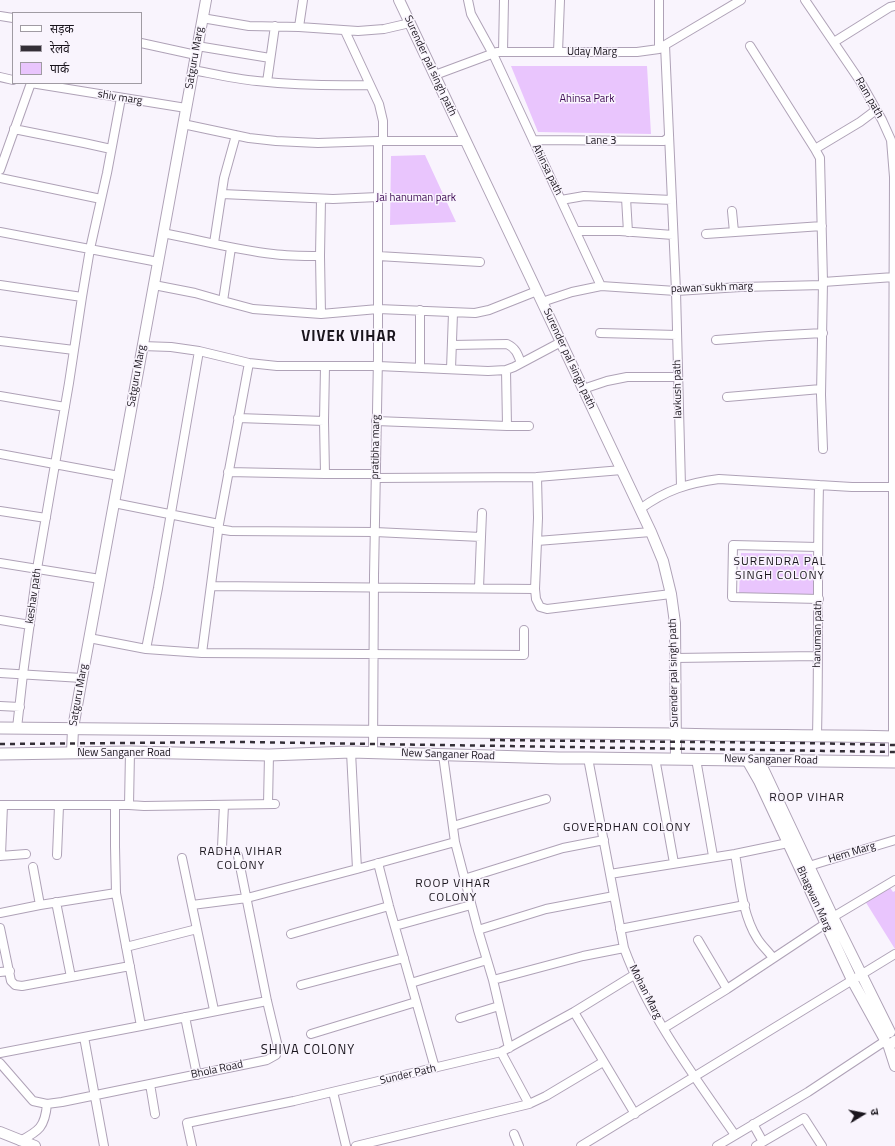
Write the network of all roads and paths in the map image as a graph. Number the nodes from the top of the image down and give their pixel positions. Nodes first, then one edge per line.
1 (206, 0) edge
2 (303, 0) edge
3 (399, 0) edge
4 (468, 0) edge
5 (504, 0) edge
6 (560, 0) edge
7 (659, 0) edge
8 (741, 0) edge
9 (806, 0) edge
10 (895, 6) edge
11 (1, 18) edge
12 (12, 18) edge
13 (202, 18) junction
14 (410, 23) junction
15 (275, 26) junction
16 (299, 27) junction
17 (345, 31) junction
18 (834, 42) junction
19 (142, 43) edge
20 (750, 46) dead end
21 (662, 47) junction
22 (196, 50) junction
23 (503, 52) junction
24 (558, 52) junction
25 (493, 54) junction
26 (270, 58) junction
27 (193, 70) junction
28 (435, 75) junction
29 (0, 77) edge
30 (12, 80) edge
31 (267, 82) junction
32 (31, 84) edge
33 (37, 84) edge
34 (370, 85) junction
35 (121, 98) junction
36 (186, 108) junction
37 (876, 110) junction
38 (183, 124) junction
39 (14, 129) junction
40 (236, 135) junction
41 (669, 136) junction
42 (532, 140) junction
43 (893, 140) edge
44 (380, 141) junction
45 (466, 142) junction
46 (111, 149) junction
47 (815, 149) junction
48 (0, 170) edge
49 (0, 178) edge
50 (222, 194) junction
51 (378, 197) junction
52 (626, 198) junction
53 (101, 199) junction
54 (321, 199) junction
55 (561, 200) junction
56 (672, 200) junction
57 (732, 211) dead end
58 (822, 226) junction
59 (576, 231) junction
60 (0, 232) edge
61 (628, 232) junction
62 (734, 232) junction
63 (163, 233) junction
64 (706, 234) dead end
65 (673, 235) junction
66 (214, 243) junction
67 (231, 248) junction
68 (90, 249) junction
69 (320, 256) junction
70 (378, 256) junction
71 (158, 262) junction
72 (480, 262) dead end
73 (894, 277) junction
74 (823, 284) junction
75 (0, 285) edge
76 (154, 285) junction
77 (601, 286) junction
78 (537, 291) junction
79 (676, 291) junction
80 (82, 297) junction
81 (223, 301) junction
82 (542, 302) junction
83 (378, 309) junction
84 (420, 310) junction
85 (453, 313) junction
86 (321, 314) junction
87 (600, 332) dead end
88 (823, 334) junction
89 (677, 335) junction
90 (716, 340) dead end
91 (0, 341) edge
92 (561, 342) junction
93 (452, 345) junction
94 (142, 346) junction
95 (74, 350) junction
96 (199, 351) junction
97 (249, 363) junction
98 (521, 363) junction
99 (325, 366) junction
100 (378, 366) junction
101 (420, 367) junction
102 (451, 369) junction
103 (506, 370) junction
104 (678, 377) junction
105 (583, 389) junction
106 (821, 389) junction
107 (0, 396) edge
108 (727, 397) dead end
109 (65, 407) junction
110 (238, 418) junction
111 (324, 421) junction
112 (376, 421) junction
113 (894, 424) edge
114 (507, 426) junction
115 (529, 426) dead end
116 (823, 449) dead end
117 (0, 454) edge
118 (55, 464) junction
119 (622, 470) junction
120 (228, 472) junction
121 (325, 474) junction
122 (119, 476) junction
123 (376, 476) junction
124 (537, 477) junction
125 (819, 485) junction
126 (681, 486) junction
127 (893, 487) junction
128 (114, 503) junction
129 (640, 509) junction
130 (0, 511) edge
131 (482, 513) dead end
132 (171, 514) junction
133 (46, 518) junction
134 (219, 526) junction
135 (374, 532) junction
136 (651, 532) junction
137 (481, 537) junction
138 (537, 542) junction
139 (818, 547) junction
140 (0, 563) edge
141 (37, 570) junction
142 (100, 579) junction
143 (894, 582) edge
144 (211, 586) junction
145 (374, 587) junction
146 (479, 588) junction
147 (535, 589) junction
148 (671, 594) junction
149 (819, 599) junction
150 (0, 620) edge
151 (30, 625) junction
152 (524, 630) dead end
153 (89, 638) junction
154 (146, 649) junction
155 (202, 653) junction
156 (373, 654) junction
157 (894, 654) edge
158 (817, 656) junction
159 (675, 658) junction
160 (0, 673) edge
161 (23, 674) junction
162 (82, 678) junction
163 (0, 706) edge
164 (20, 707) junction
165 (0, 728) edge
166 (17, 728) junction
167 (73, 728) junction
168 (372, 731) junction
169 (675, 734) junction
170 (817, 735) junction
171 (894, 737) edge
172 (130, 752) junction
173 (351, 752) junction
174 (72, 753) junction
175 (373, 753) junction
176 (0, 754) edge
177 (269, 755) junction
178 (443, 755) junction
179 (588, 758) junction
180 (655, 758) junction
181 (676, 759) junction
182 (696, 759) junction
183 (747, 760) junction
184 (759, 760) junction
185 (894, 762) edge
186 (546, 799) dead end
187 (2, 805) edge
188 (115, 805) junction
189 (129, 805) junction
190 (59, 806) junction
191 (224, 806) junction
192 (453, 826) junction
193 (604, 840) junction
194 (895, 840) edge
195 (455, 842) junction
196 (788, 843) junction
197 (222, 847) dead end
198 (26, 854) dead end
199 (735, 854) junction
200 (0, 855) edge
201 (57, 855) dead end
202 (238, 856) dead end
203 (713, 856) junction
204 (182, 858) dead end
205 (378, 863) junction
206 (674, 863) junction
207 (809, 866) junction
208 (33, 867) dead end
209 (357, 869) junction
210 (610, 874) junction
211 (464, 879) junction
212 (895, 880) edge
213 (116, 893) junction
214 (614, 896) junction
215 (247, 898) junction
216 (56, 902) junction
217 (40, 904) junction
218 (192, 905) junction
219 (471, 905) junction
220 (745, 905) junction
221 (389, 906) junction
222 (0, 913) edge
223 (829, 920) junction
224 (395, 926) junction
225 (0, 928) edge
226 (197, 929) junction
227 (620, 929) junction
228 (478, 930) junction
229 (291, 934) dead end
230 (698, 940) dead end
231 (126, 947) junction
232 (624, 948) junction
233 (895, 954) edge
234 (404, 958) junction
235 (773, 958) junction
236 (488, 960) junction
237 (130, 966) junction
238 (10, 971) junction
239 (0, 972) edge
240 (634, 975) junction
241 (861, 975) junction
242 (70, 977) junction
243 (493, 980) junction
244 (852, 980) junction
245 (411, 983) junction
246 (301, 985) dead end
247 (727, 989) junction
248 (267, 1000) junction
249 (416, 1002) junction
250 (499, 1006) junction
251 (214, 1010) junction
252 (574, 1012) junction
253 (185, 1016) junction
254 (460, 1018) dead end
255 (141, 1026) junction
256 (664, 1028) junction
257 (311, 1034) dead end
258 (84, 1037) junction
259 (892, 1038) edge
260 (510, 1048) junction
261 (501, 1052) junction
262 (0, 1053) edge
263 (603, 1062) junction
264 (0, 1064) edge
265 (895, 1066) edge
266 (435, 1068) junction
267 (197, 1075) junction
268 (694, 1077) junction
269 (150, 1084) junction
270 (333, 1092) junction
271 (95, 1095) junction
272 (47, 1104) junction
273 (529, 1104) junction
274 (155, 1114) dead end
275 (635, 1114) junction
276 (753, 1124) junction
277 (0, 1132) edge
278 (514, 1134) dead end
279 (735, 1135) junction
280 (20, 1141) junction
281 (389, 1142) edge
282 (760, 1144) edge
283 (35, 1146) edge
284 (104, 1146) edge
285 (192, 1146) edge
286 (346, 1146) edge
287 (356, 1146) edge
288 (519, 1146) edge
289 (581, 1146) edge
290 (717, 1146) edge
291 (822, 1146) edge

1 - 13 street, Satguru Marg
2 - 16 street
3 - 14 street, Surender pal singh path
4 - 25 street, Ahinsa path
5 - 23 street
6 - 24 street
7 - 21 street, lavkush path
8 - 21 street, Uday Marg
9 - 18 street, Ram path
10 - 18 street
11 - 12 street
13 - 15 street
13 - 22 street, Satguru Marg
14 - 17 street
14 - 28 street, Surender pal singh path
15 - 16 street
15 - 26 street
16 - 17 street
17 - 34 street, pratibha marg
18 - 37 street, Ram path
19 - 22 street
20 - 47 street
21 - 24 street, Uday Marg
21 - 41 street, lavkush path
22 - 26 street
22 - 27 street, Satguru Marg
23 - 24 street, Uday Marg
23 - 25 street, Uday Marg
25 - 28 street, Uday Marg
25 - 42 street, Ahinsa path
26 - 31 street
27 - 31 street
27 - 36 street, Satguru Marg
28 - 45 street, Surender pal singh path
29 - 30 street
31 - 34 street
32 - 39 street
33 - 35 street, shiv marg
34 - 44 street, pratibha marg
35 - 36 street, shiv marg
35 - 46 street, keshav path
36 - 38 street, Satguru Marg
37 - 43 street, Ram path
37 - 47 street
38 - 40 street
38 - 63 street, Satguru Marg
39 - 46 street
39 - 48 street
40 - 44 street
40 - 50 street
41 - 42 street, Lane 3
41 - 56 street, lavkush path
42 - 55 street, Ahinsa path
43 - 73 street, Ram path
44 - 45 street
44 - 51 street, pratibha marg
45 - 78 street, Surender pal singh path
46 - 53 street, keshav path
47 - 58 street
49 - 53 street
50 - 54 street
50 - 66 street
51 - 54 street
51 - 70 street, pratibha marg
52 - 55 street
52 - 56 street
52 - 61 street
53 - 68 street, keshav path
54 - 69 street
55 - 59 street, Ahinsa path
56 - 65 street, lavkush path
57 - 62 street
58 - 62 street
58 - 74 street
59 - 61 street
59 - 77 street, Ahinsa path
60 - 68 street
61 - 65 street
62 - 64 street
63 - 66 street
63 - 71 street, Satguru Marg
65 - 79 street, lavkush path
66 - 67 street
67 - 69 street
67 - 81 street
68 - 71 street
68 - 80 street, keshav path
69 - 86 street
70 - 72 street
70 - 83 street, pratibha marg
71 - 76 street, Satguru Marg
73 - 74 street, pawan sukh marg
73 - 113 street, Ram path
74 - 79 street, pawan sukh marg
74 - 88 street
75 - 80 street
76 - 81 street
76 - 94 street, Satguru Marg
77 - 79 street, pawan sukh marg
77 - 82 street, pawan sukh marg
78 - 82 street, Surender pal singh path
78 - 85 street
79 - 89 street, lavkush path
80 - 95 street, keshav path
81 - 86 street
82 - 92 street, Surender pal singh path
83 - 84 street
83 - 86 street
83 - 100 street, pratibha marg
84 - 85 street
84 - 101 street
85 - 93 street
87 - 89 street
88 - 90 street
88 - 106 street
89 - 104 street, lavkush path
91 - 95 street
92 - 98 street
92 - 105 street, Surender pal singh path
93 - 98 street
93 - 102 street
94 - 96 street
94 - 122 street, Satguru Marg
95 - 109 street, keshav path
96 - 97 street
96 - 132 street
97 - 99 street
97 - 110 street
98 - 103 street
99 - 100 street
99 - 111 street
100 - 101 street
100 - 112 street, pratibha marg
101 - 102 street
102 - 103 street
103 - 114 street
104 - 105 street
104 - 126 street, lavkush path
105 - 119 street, Surender pal singh path
106 - 108 street
106 - 116 street
107 - 109 street
109 - 118 street, keshav path
110 - 111 street
110 - 120 street
111 - 121 street
112 - 114 street
112 - 123 street, pratibha marg
113 - 127 street, Ram path
114 - 115 street
117 - 118 street
118 - 122 street
118 - 133 street, keshav path
119 - 124 street
119 - 129 street, Surender pal singh path
120 - 121 street
120 - 134 street
121 - 123 street
122 - 128 street, Satguru Marg
123 - 124 street
123 - 135 street, pratibha marg
124 - 138 street
125 - 126 street
125 - 127 street
125 - 139 street, hanuman path
126 - 129 street
127 - 143 street, Ram path
128 - 132 street
128 - 142 street, Satguru Marg
129 - 136 street, Surender pal singh path
130 - 133 street
131 - 137 street
132 - 134 street
132 - 154 street
133 - 141 street, keshav path
134 - 135 street
134 - 144 street
135 - 137 street
135 - 145 street, pratibha marg
136 - 138 street
136 - 148 street, Surender pal singh path
137 - 146 street
138 - 147 street
139 - 149 street, hanuman path
139 - 149 street
140 - 141 street
141 - 142 street
141 - 151 street, keshav path
142 - 153 street, Satguru Marg
143 - 157 street, Ram path
144 - 145 street
144 - 155 street
145 - 146 street
145 - 156 street, pratibha marg
146 - 147 street
147 - 148 street
148 - 159 street, Surender pal singh path
149 - 158 street, hanuman path
150 - 151 street
151 - 161 street, keshav path
152 - 156 street
153 - 154 street
153 - 162 street, Satguru Marg
154 - 155 street
155 - 156 street
156 - 168 street, pratibha marg
157 - 171 street, Ram path
158 - 159 street
158 - 170 street, hanuman path
159 - 169 street, Surender pal singh path
160 - 161 street
161 - 162 street
161 - 164 street, keshav path
162 - 167 street, Satguru Marg
163 - 164 street
164 - 166 street, keshav path
165 - 166 main road, New Sanganer Road
166 - 167 main road, New Sanganer Road
167 - 168 main road, New Sanganer Road
167 - 174 street, Satguru Marg
168 - 169 main road, New Sanganer Road
168 - 175 street, pratibha marg
169 - 170 main road, New Sanganer Road
169 - 181 street, Surender pal singh path
170 - 171 main road, New Sanganer Road
171 - 185 street, Ram path
172 - 174 main road, New Sanganer Road
172 - 177 main road, New Sanganer Road
172 - 189 street
173 - 175 main road, New Sanganer Road
173 - 177 main road, New Sanganer Road
173 - 209 street
174 - 176 main road, New Sanganer Road
175 - 178 main road, New Sanganer Road
177 - 191 street
178 - 179 main road, New Sanganer Road
178 - 192 street
179 - 180 main road, New Sanganer Road
179 - 193 street, Mohan Marg
180 - 181 main road, New Sanganer Road
180 - 206 street
181 - 182 main road, New Sanganer Road
182 - 183 main road, New Sanganer Road
182 - 203 street
183 - 184 main road, New Sanganer Road
183 - 196 street, Bhagwan Marg
184 - 185 main road, New Sanganer Road
184 - 207 street, Bhagwan Marg
186 - 192 street
187 - 190 street
187 - 200 street
188 - 189 street
188 - 190 street
188 - 213 street
189 - 191 street
190 - 201 street
191 - 197 street
192 - 195 street
193 - 210 street, Mohan Marg
193 - 211 street
194 - 207 street, Hem Marg
195 - 205 street
195 - 211 street
196 - 199 street
196 - 223 street, Bhagwan Marg
198 - 200 street
199 - 203 street
199 - 220 street
202 - 215 street, Bhola Road
203 - 206 street
204 - 218 street
205 - 209 street
205 - 221 street
206 - 210 street
207 - 223 street, Bhagwan Marg
208 - 217 street
209 - 215 street
210 - 214 street, Mohan Marg
211 - 219 street
212 - 223 street
213 - 216 street
213 - 231 street
214 - 227 street, Mohan Marg
214 - 228 street
215 - 218 street
215 - 248 street, Bhola Road
216 - 217 street
216 - 242 street
217 - 222 street
218 - 226 street
219 - 224 street
219 - 228 street
220 - 227 street
220 - 235 street
221 - 224 street
221 - 229 street
223 - 235 street
223 - 241 street, Bhagwan Marg
223 - 244 street, Bhagwan Marg
224 - 234 street
225 - 238 street
226 - 231 street
226 - 251 street
227 - 232 street, Mohan Marg
228 - 236 street
230 - 247 street
231 - 237 street
232 - 240 street, Mohan Marg
232 - 243 street
233 - 241 street
234 - 245 street
234 - 246 street
235 - 247 street
236 - 243 street
236 - 245 street
237 - 242 street
237 - 255 street
238 - 239 street
238 - 242 street
240 - 252 street, Sunder Path
240 - 256 street, Mohan Marg
241 - 244 street
241 - 259 street, Bhagwan Marg
243 - 250 street
244 - 259 street, Bhagwan Marg
244 - 268 street
245 - 249 street
247 - 256 street
248 - 251 street
248 - 267 street, Bhola Road
249 - 257 street
249 - 266 street
250 - 254 street
250 - 260 street
251 - 253 street
252 - 260 street, Sunder Path
252 - 263 street
253 - 255 street
253 - 267 street
255 - 258 street
256 - 268 street, Mohan Marg
258 - 262 street
258 - 271 street
259 - 265 street, Bhagwan Marg
259 - 276 street
260 - 261 street, Sunder Path
261 - 266 street, Sunder Path
261 - 273 street
263 - 273 street
263 - 275 street
264 - 272 street
266 - 270 street, Sunder Path
267 - 269 street, Bhola Road
268 - 275 street
268 - 279 street, Mohan Marg
269 - 271 street, Bhola Road
269 - 274 street
270 - 285 street, Sunder Path
270 - 286 street
271 - 272 street, Bhola Road
271 - 284 street
272 - 280 street
273 - 281 street
275 - 289 street
276 - 279 street
276 - 282 street
277 - 280 street
278 - 288 street
279 - 290 street
280 - 283 street
281 - 287 street
282 - 291 street

